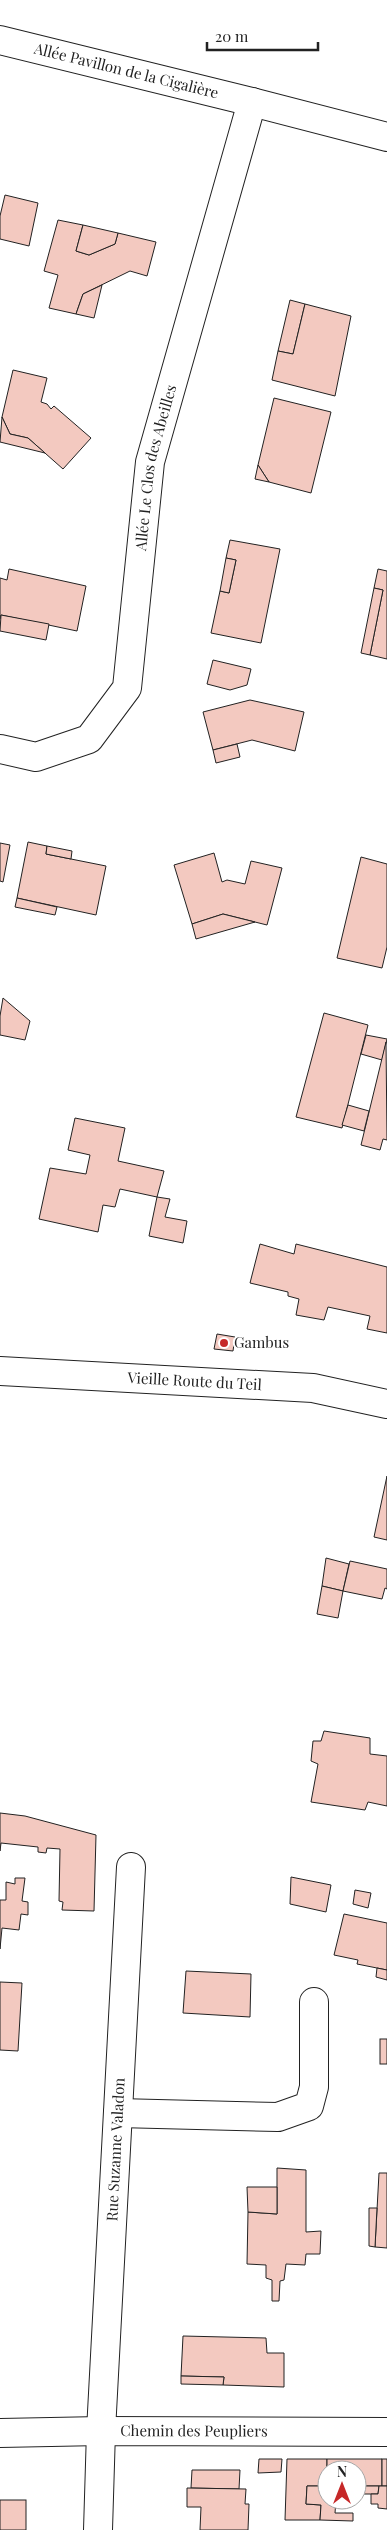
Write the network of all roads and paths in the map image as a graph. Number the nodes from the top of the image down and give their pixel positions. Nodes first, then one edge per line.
1 (0, 40) edge
2 (252, 102) junction
3 (387, 138) edge
4 (0, 749) edge
5 (0, 1371) edge
6 (387, 1404) edge
7 (131, 1867) dead end
8 (314, 2002) dead end
9 (118, 2113) junction
10 (101, 2431) junction
11 (387, 2432) edge
12 (0, 2433) edge
13 (98, 2530) edge

1 - 2 street, Allée Pavillon de la Cigalière
2 - 3 street, Allée Pavillon de la Cigalière
2 - 4 street, Allée Le Clos des Abeilles
5 - 6 street, Vieille Route du Teil
7 - 9 street, Rue Suzanne Valadon
8 - 9 street
9 - 10 street, Rue Suzanne Valadon
10 - 11 street, Chemin des Peupliers
10 - 12 street, Chemin des Peupliers
10 - 13 street, Rue Suzanne Valadon

